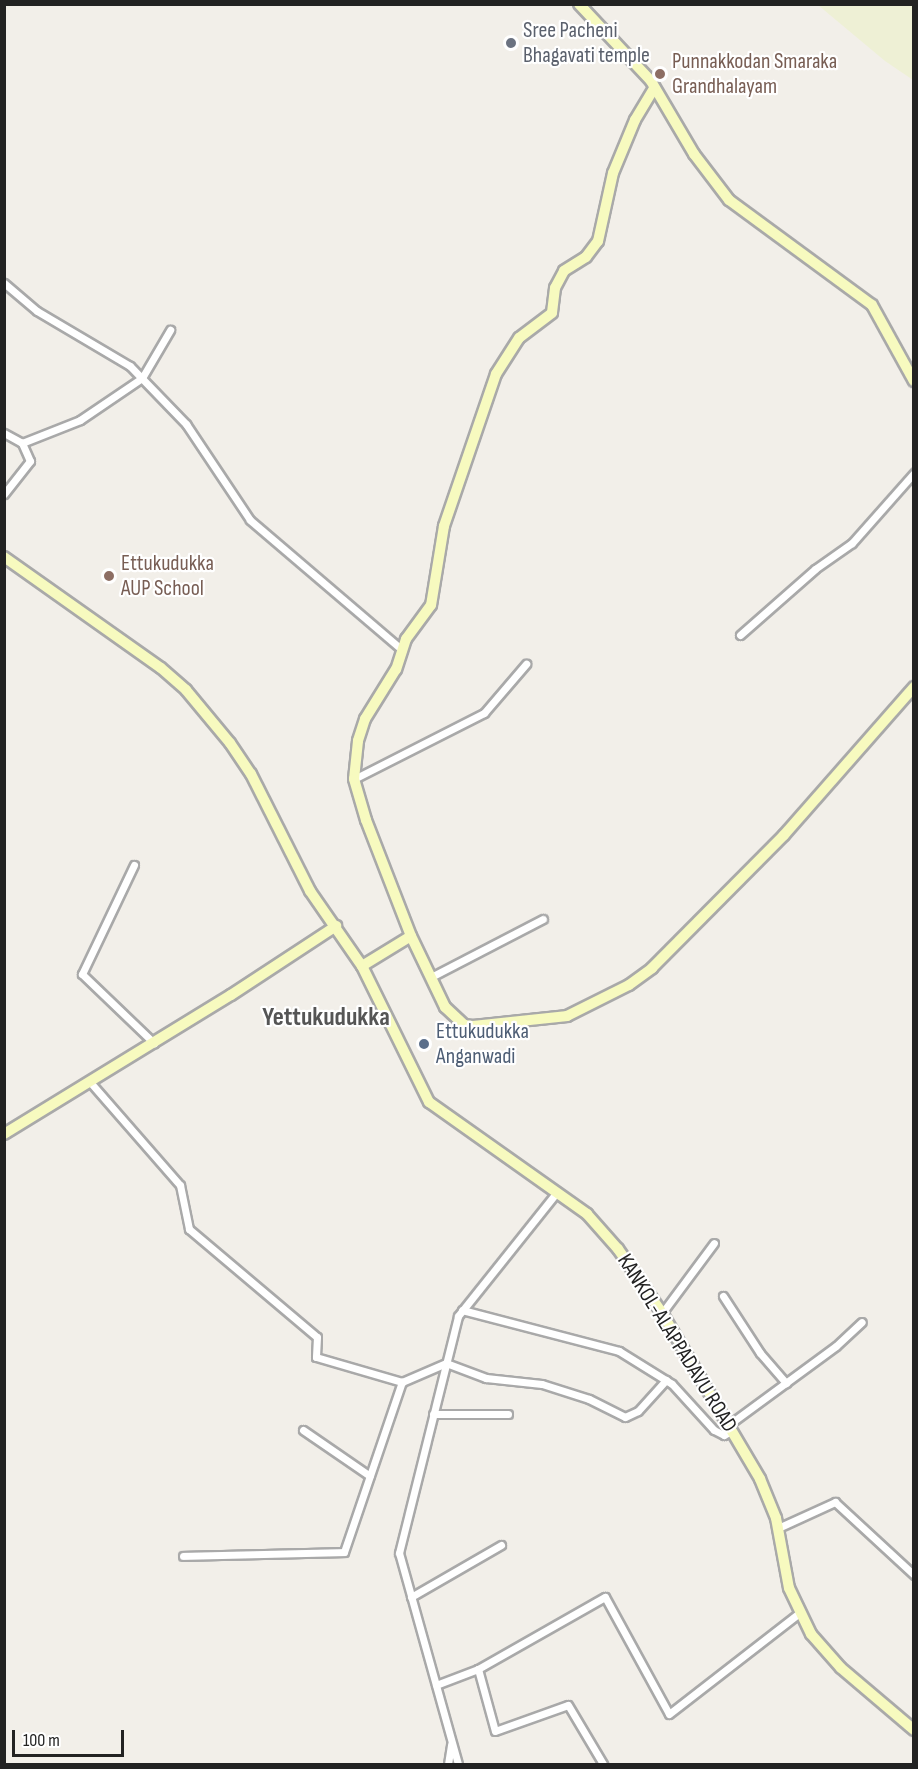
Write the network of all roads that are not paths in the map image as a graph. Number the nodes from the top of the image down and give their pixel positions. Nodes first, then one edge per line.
1 (579, 4) edge
2 (653, 90) junction
3 (4, 283) edge
4 (170, 330) dead end
5 (141, 378) junction
6 (914, 381) edge
7 (4, 433) edge
8 (22, 443) junction
9 (914, 473) edge
10 (4, 494) edge
11 (4, 557) edge
12 (740, 635) dead end
13 (402, 650) junction
14 (526, 664) dead end
15 (914, 687) edge
16 (354, 779) junction
17 (134, 865) dead end
18 (543, 919) dead end
19 (336, 926) junction
20 (411, 936) junction
21 (362, 966) junction
22 (431, 977) junction
23 (154, 1043) junction
24 (90, 1082) junction
25 (4, 1134) edge
26 (557, 1192) junction
27 (714, 1243) dead end
28 (723, 1296) dead end
29 (462, 1310) junction
30 (662, 1313) junction
31 (862, 1322) dead end
32 (446, 1363) junction
33 (666, 1380) junction
34 (402, 1382) junction
35 (786, 1383) junction
36 (434, 1414) junction
37 (508, 1414) dead end
38 (729, 1428) junction
39 (303, 1431) dead end
40 (370, 1476) junction
41 (777, 1528) junction
42 (501, 1545) dead end
43 (183, 1556) dead end
44 (914, 1575) edge
45 (411, 1598) junction
46 (799, 1613) junction
47 (477, 1669) junction
48 (436, 1685) junction
49 (914, 1730) edge
50 (452, 1742) junction
51 (448, 1764) edge
52 (458, 1764) edge
53 (603, 1764) edge

1 - 2 main road
2 - 6 main road
2 - 13 main road
3 - 5 street
4 - 5 street
5 - 8 street
5 - 13 street
7 - 8 street
8 - 10 street
9 - 12 street
11 - 19 main road, KANKOL-ALAPPADAVU ROAD
13 - 16 main road
14 - 16 street
15 - 22 main road
16 - 20 main road
17 - 23 street
18 - 22 street
19 - 21 main road, KANKOL-ALAPPADAVU ROAD
19 - 23 main road
20 - 21 main road
20 - 22 main road
21 - 26 main road, KANKOL-ALAPPADAVU ROAD
23 - 24 main road
24 - 25 main road
24 - 34 street
26 - 29 street
26 - 30 main road, KANKOL-ALAPPADAVU ROAD
27 - 30 street
28 - 35 street
29 - 32 street
29 - 33 street
30 - 38 main road, KANKOL-ALAPPADAVU ROAD
31 - 35 street
32 - 33 street
32 - 34 street
32 - 36 street
33 - 38 street
34 - 40 street
35 - 38 street
36 - 37 street
36 - 45 street
38 - 41 main road, KANKOL-ALAPPADAVU ROAD
39 - 40 street
40 - 43 street
41 - 44 street
41 - 46 main road, KANKOL-ALAPPADAVU ROAD
42 - 45 street
45 - 48 street
46 - 47 street
46 - 49 main road, KANKOL-ALAPPADAVU ROAD
47 - 48 street
47 - 53 street
48 - 50 street
50 - 51 street
50 - 52 street

